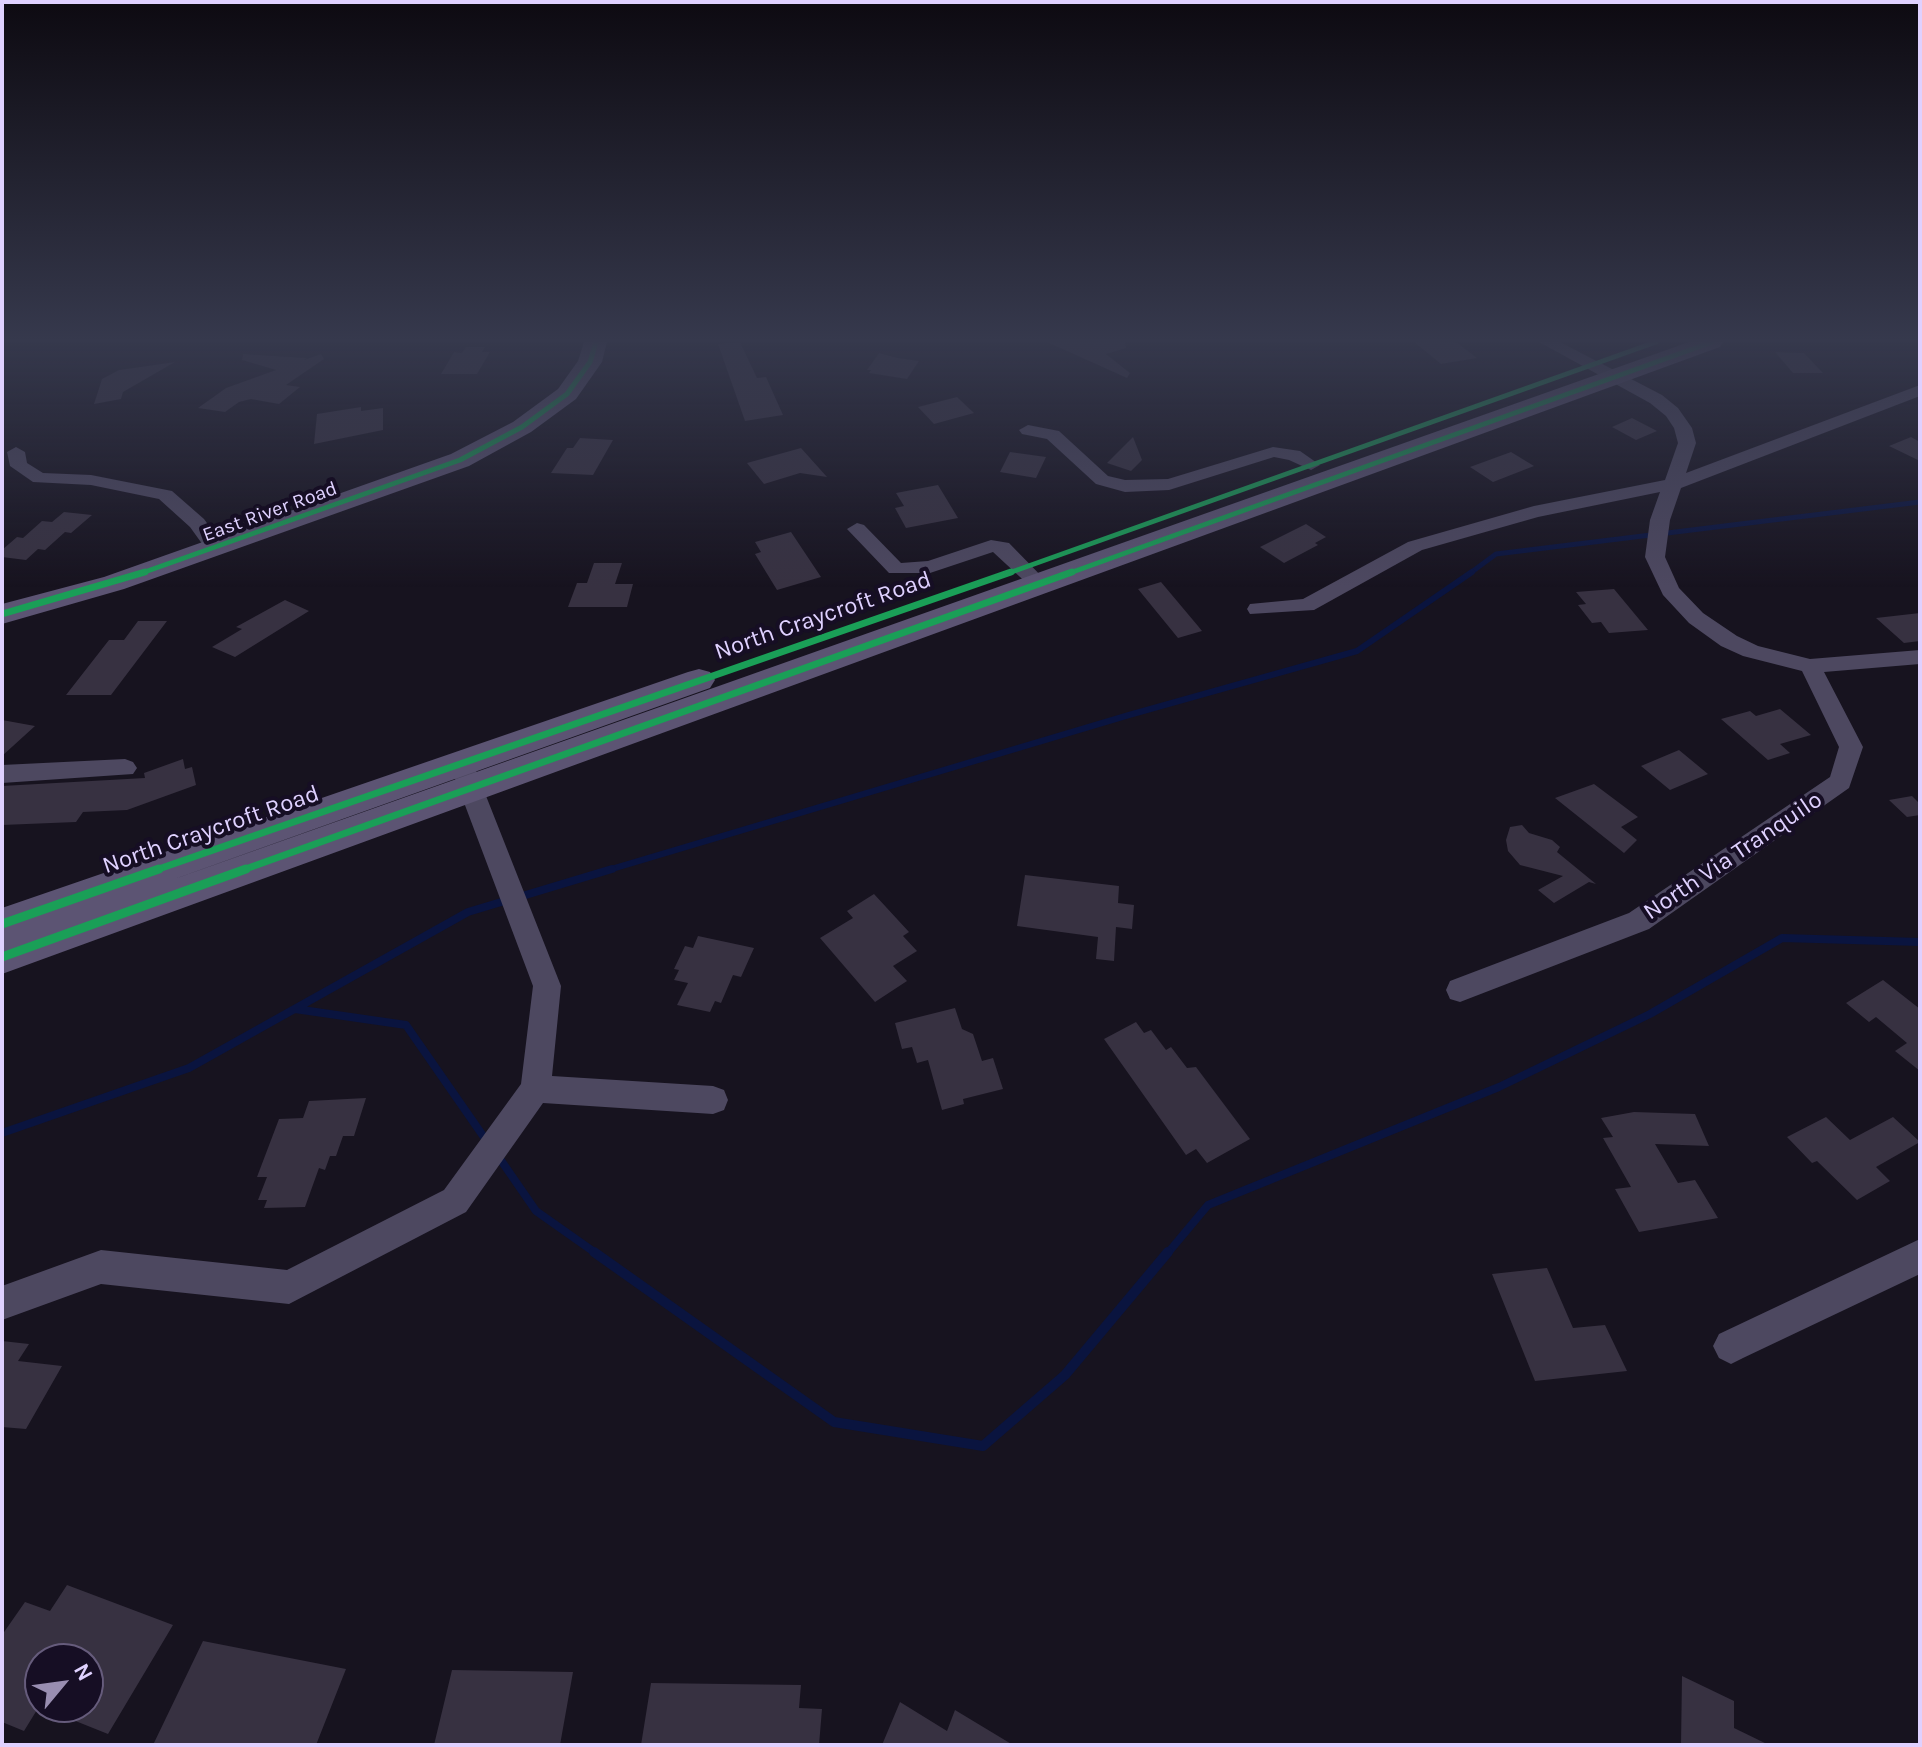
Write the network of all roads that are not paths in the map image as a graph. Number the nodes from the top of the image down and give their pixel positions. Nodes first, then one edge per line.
1 (527, 424) edge
2 (1439, 424) edge
3 (1456, 424) edge
4 (1678, 424) edge
5 (1836, 424) edge
6 (1028, 430) dead end
7 (1687, 443) junction
8 (16, 452) dead end
9 (1742, 461) junction
10 (1311, 465) junction
11 (1671, 485) junction
12 (857, 529) dead end
13 (215, 548) junction
14 (1031, 577) junction
15 (1257, 609) dead end
16 (2, 614) edge
17 (1920, 657) edge
18 (1810, 666) junction
19 (125, 768) dead end
20 (2, 774) edge
21 (466, 776) junction
22 (2, 924) edge
23 (2, 957) edge
24 (1460, 990) dead end
25 (536, 1089) junction
26 (713, 1100) dead end
27 (1920, 1256) edge
28 (2, 1303) edge
29 (1731, 1346) dead end

1 - 13 main road, East River Road
2 - 10 main road, North Craycroft Road
3 - 14 main road, North Craycroft Road
4 - 7 street
5 - 9 street
6 - 10 street
7 - 9 street
7 - 11 street
8 - 13 street
9 - 11 street
10 - 14 main road, North Craycroft Road
11 - 15 street
11 - 18 street
12 - 14 street
13 - 16 main road, East River Road
14 - 21 main road, North Craycroft Road
17 - 18 street
18 - 24 street, North Via Tranquilo
19 - 20 street
21 - 22 main road, North Craycroft Road
21 - 23 main road, North Craycroft Road
21 - 25 street
25 - 26 street
25 - 28 street
27 - 29 street

